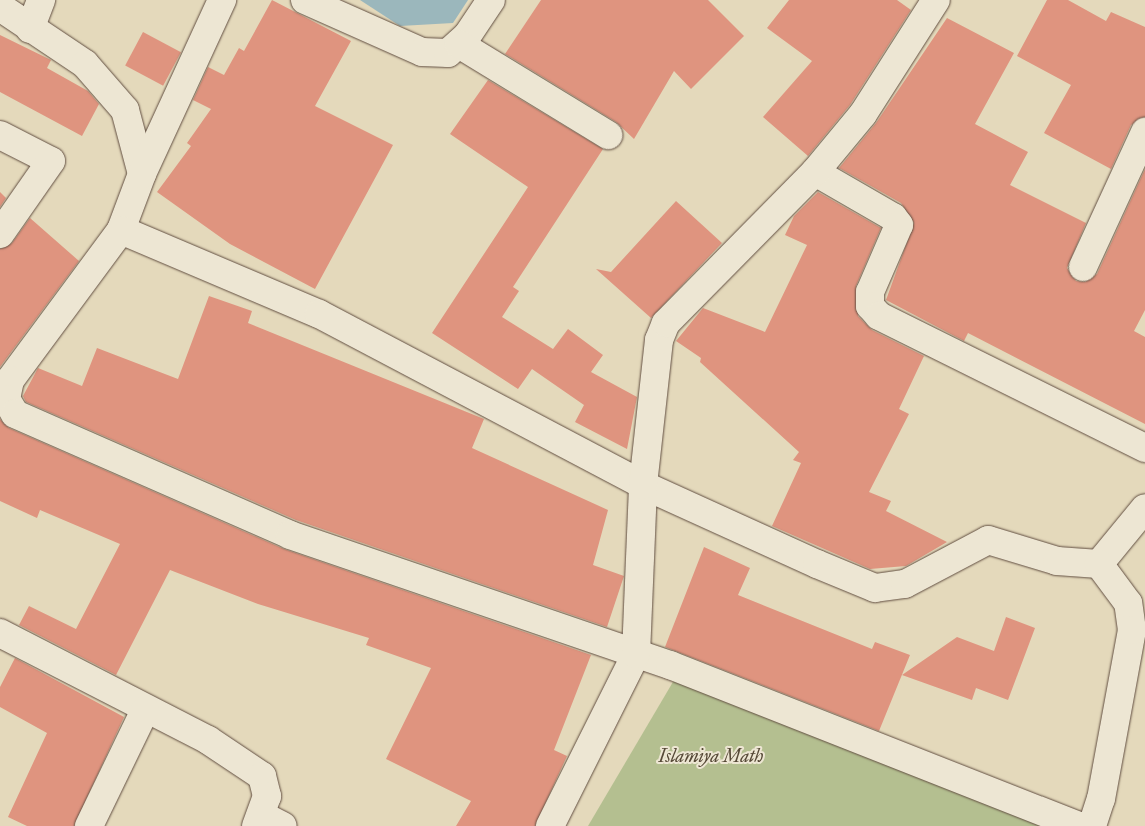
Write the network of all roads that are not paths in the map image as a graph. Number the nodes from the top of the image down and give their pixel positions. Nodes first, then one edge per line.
1 (41, 0) edge
2 (222, 0) edge
3 (305, 0) edge
4 (491, 0) edge
5 (936, 0) edge
6 (0, 7) edge
7 (30, 28) junction
8 (459, 44) junction
9 (1145, 132) edge
10 (0, 135) edge
11 (608, 135) dead end
12 (816, 172) junction
13 (142, 174) junction
14 (121, 230) junction
15 (0, 234) edge
16 (1083, 267) dead end
17 (1145, 448) edge
18 (643, 485) junction
19 (1145, 508) edge
20 (1099, 564) junction
21 (0, 633) edge
22 (636, 654) junction
23 (145, 710) junction
24 (267, 823) edge
25 (89, 826) edge
26 (550, 826) edge
27 (1078, 826) edge
28 (1092, 826) edge

1 - 7 street
2 - 13 street
3 - 8 street
4 - 8 street
5 - 12 street
6 - 7 street
7 - 13 street
8 - 11 street
9 - 16 street
10 - 15 street
12 - 17 street
12 - 18 street
13 - 14 street
14 - 18 street
14 - 22 street
18 - 20 street
18 - 22 street
19 - 20 street
20 - 28 street
21 - 23 street
22 - 26 street
22 - 27 street
23 - 24 street
23 - 25 street

